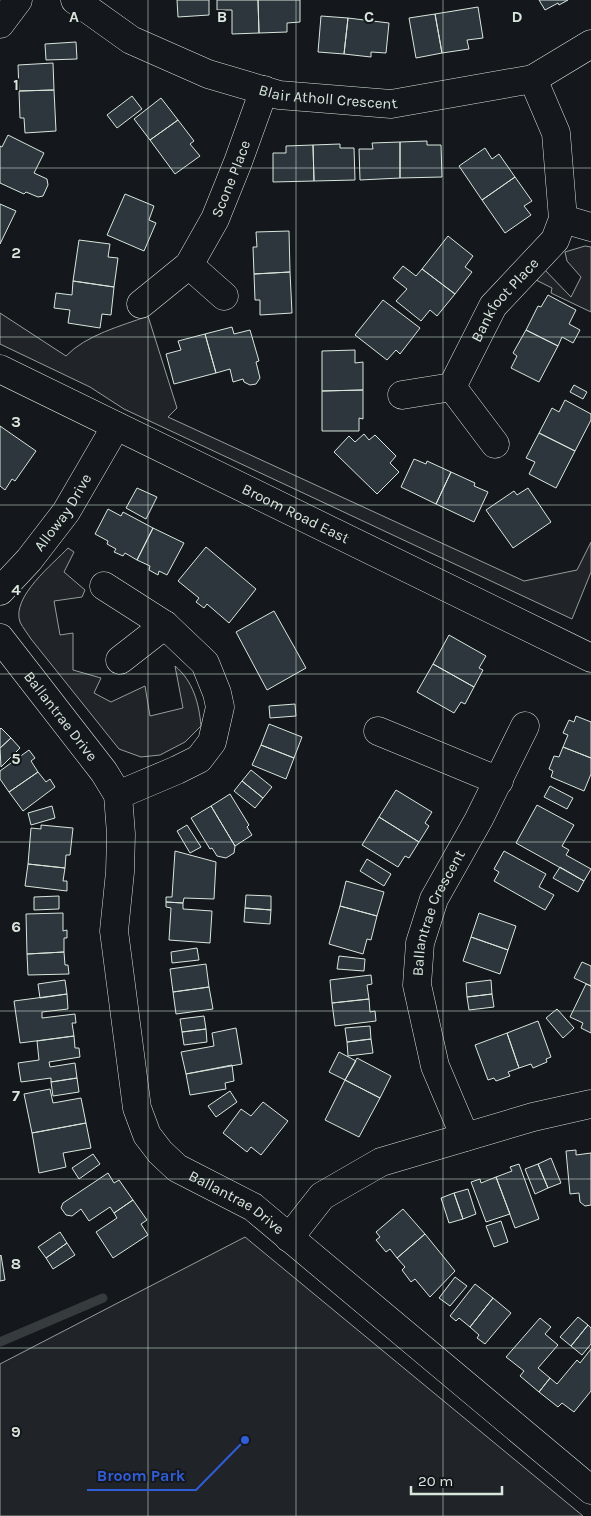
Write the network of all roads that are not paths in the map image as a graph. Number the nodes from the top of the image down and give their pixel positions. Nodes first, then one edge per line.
1 (18, 0) edge
2 (75, 0) edge
3 (0, 24) edge
4 (591, 44) edge
5 (532, 79) junction
6 (264, 90) junction
7 (564, 219) junction
8 (591, 227) edge
9 (189, 265) junction
10 (224, 296) dead end
11 (141, 304) dead end
12 (0, 369) edge
13 (452, 387) junction
14 (402, 395) dead end
15 (116, 426) junction
16 (496, 444) dead end
17 (104, 586) dead end
18 (0, 591) edge
19 (165, 625) junction
20 (0, 638) edge
21 (591, 658) edge
22 (120, 660) dead end
23 (525, 726) dead end
24 (378, 731) dead end
25 (499, 781) junction
26 (118, 795) junction
27 (591, 1104) edge
28 (465, 1138) junction
29 (289, 1238) junction
30 (591, 1490) edge

1 - 3 street
2 - 6 street, Blair Atholl Crescent
4 - 5 street, Blair Atholl Crescent
5 - 6 street, Blair Atholl Crescent
5 - 7 street
6 - 9 street, Scone Place
7 - 8 street
7 - 13 street, Bankfoot Place
9 - 10 street
9 - 11 street, Scone Place
12 - 15 street, Broom Road East
13 - 14 street
13 - 16 street
15 - 18 street, Alloway Drive
15 - 21 street, Broom Road East
17 - 19 street
19 - 22 street
19 - 26 street
20 - 26 street, Ballantrae Drive
23 - 25 street, Ballantrae Crescent
24 - 25 street
25 - 28 street, Ballantrae Crescent
26 - 29 street, Ballantrae Drive
27 - 28 street
28 - 29 street
29 - 30 street, Ballantrae Drive

